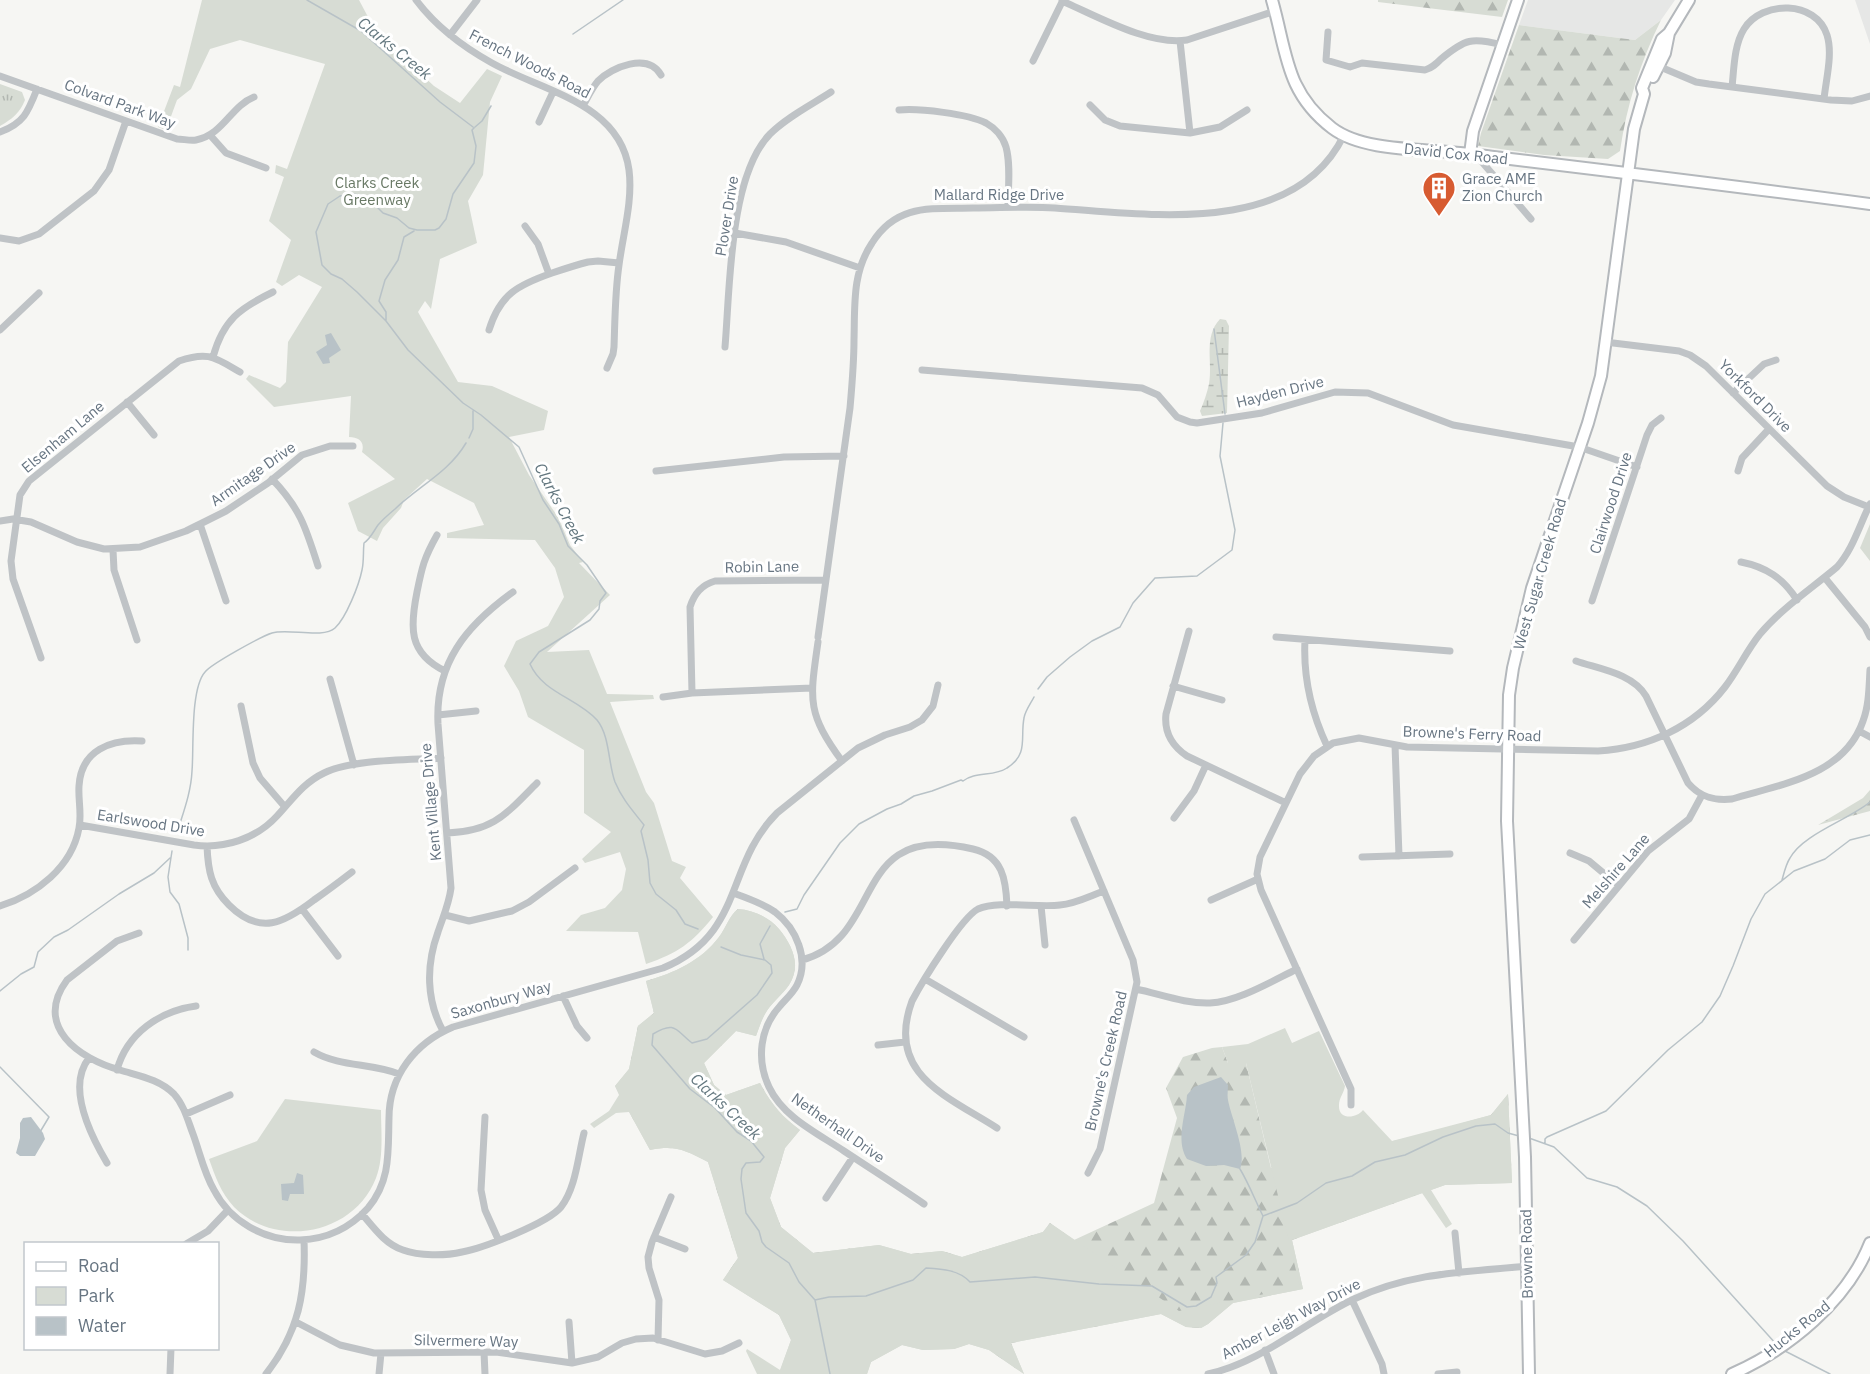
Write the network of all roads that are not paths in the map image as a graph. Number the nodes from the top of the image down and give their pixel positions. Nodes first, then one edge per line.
1 (416, 0) edge
2 (477, 0) edge
3 (1272, 0) edge
4 (1518, 0) edge
5 (1689, 0) edge
6 (1794, 0) edge
7 (1062, 1) edge
8 (1793, 8) junction
9 (1275, 11) junction
10 (1328, 32) dead end
11 (1669, 33) junction
12 (450, 35) junction
13 (1180, 41) junction
14 (1502, 45) junction
15 (1033, 61) dead end
16 (1658, 66) junction
17 (661, 75) dead end
18 (0, 76) edge
19 (1732, 87) junction
20 (37, 89) junction
21 (553, 92) junction
22 (831, 92) dead end
23 (1644, 94) junction
24 (1870, 96) edge
25 (254, 97) dead end
26 (1824, 99) junction
27 (1090, 105) dead end
28 (583, 106) junction
29 (899, 110) dead end
30 (1246, 110) dead end
31 (126, 121) junction
32 (539, 122) dead end
33 (0, 132) edge
34 (1191, 133) junction
35 (210, 135) junction
36 (1344, 135) junction
37 (1473, 154) junction
38 (266, 168) dead end
39 (1629, 174) junction
40 (1870, 204) edge
41 (1008, 207) junction
42 (1531, 219) dead end
43 (525, 226) dead end
44 (735, 233) junction
45 (0, 238) edge
46 (619, 263) junction
47 (860, 268) junction
48 (549, 274) junction
49 (273, 292) dead end
50 (39, 293) dead end
51 (0, 330) edge
52 (489, 330) dead end
53 (1605, 342) junction
54 (725, 346) dead end
55 (213, 357) junction
56 (1776, 360) dead end
57 (607, 369) dead end
58 (922, 370) dead end
59 (240, 372) dead end
60 (1733, 393) junction
61 (127, 402) junction
62 (1661, 418) dead end
63 (1769, 429) junction
64 (154, 435) dead end
65 (353, 446) dead end
66 (1579, 447) junction
67 (844, 456) junction
68 (1637, 467) junction
69 (656, 471) dead end
70 (1738, 471) dead end
71 (272, 479) junction
72 (1869, 506) edge
73 (16, 519) junction
74 (0, 520) edge
75 (200, 524) junction
76 (437, 535) dead end
77 (113, 550) junction
78 (1741, 562) dead end
79 (318, 566) dead end
80 (1825, 578) junction
81 (826, 580) junction
82 (513, 592) dead end
83 (1797, 600) junction
84 (226, 601) dead end
85 (1592, 601) dead end
86 (1189, 632) dead end
87 (1276, 637) dead end
88 (1870, 637) edge
89 (138, 640) dead end
90 (1305, 640) junction
91 (1450, 651) dead end
92 (41, 658) dead end
93 (1576, 661) dead end
94 (1870, 670) edge
95 (445, 671) junction
96 (330, 679) dead end
97 (938, 685) dead end
98 (1173, 686) junction
99 (812, 688) junction
100 (692, 693) junction
101 (663, 697) dead end
102 (1222, 700) dead end
103 (241, 706) dead end
104 (476, 711) dead end
105 (438, 715) junction
106 (1859, 731) junction
107 (1665, 735) junction
108 (1870, 737) edge
109 (142, 741) dead end
110 (1395, 745) junction
111 (1327, 746) junction
112 (1508, 749) junction
113 (441, 759) junction
114 (842, 761) junction
115 (354, 765) junction
116 (1206, 765) junction
117 (537, 783) dead end
118 (1702, 795) junction
119 (1286, 803) junction
120 (285, 807) junction
121 (1174, 818) dead end
122 (1074, 820) dead end
123 (80, 825) junction
124 (447, 832) junction
125 (207, 846) junction
126 (1570, 853) dead end
127 (1450, 854) dead end
128 (1399, 856) junction
129 (1362, 857) dead end
130 (574, 868) dead end
131 (352, 872) dead end
132 (1258, 879) junction
133 (1619, 886) junction
134 (1104, 891) junction
135 (733, 892) junction
136 (1211, 900) dead end
137 (0, 906) edge
138 (1007, 906) junction
139 (1041, 906) junction
140 (302, 909) junction
141 (445, 915) junction
142 (138, 933) dead end
143 (1574, 940) dead end
144 (1045, 945) dead end
145 (338, 956) dead end
146 (802, 960) junction
147 (1297, 969) junction
148 (925, 979) junction
149 (1136, 988) junction
150 (563, 996) junction
151 (196, 1006) dead end
152 (443, 1031) junction
153 (1024, 1037) dead end
154 (587, 1038) dead end
155 (905, 1042) junction
156 (878, 1045) dead end
157 (314, 1052) dead end
158 (88, 1058) junction
159 (117, 1070) junction
160 (399, 1074) junction
161 (231, 1095) dead end
162 (1351, 1105) dead end
163 (186, 1114) junction
164 (485, 1117) dead end
165 (997, 1128) dead end
166 (584, 1133) dead end
167 (1524, 1134) joint
168 (853, 1157) junction
169 (107, 1163) dead end
170 (1088, 1173) dead end
171 (672, 1197) dead end
172 (826, 1198) dead end
173 (924, 1204) dead end
174 (228, 1210) junction
175 (362, 1214) junction
176 (1455, 1233) dead end
177 (654, 1237) junction
178 (498, 1239) junction
179 (304, 1240) junction
180 (189, 1242) edge
181 (1870, 1243) edge
182 (685, 1249) dead end
183 (1528, 1266) junction
184 (1459, 1273) junction
185 (1352, 1300) junction
186 (296, 1322) junction
187 (569, 1322) dead end
188 (658, 1340) junction
189 (739, 1343) dead end
190 (171, 1350) edge
191 (1265, 1350) junction
192 (484, 1352) junction
193 (381, 1353) junction
194 (572, 1363) junction
195 (1457, 1372) dead end
196 (170, 1374) edge
197 (266, 1374) edge
198 (379, 1374) edge
199 (485, 1374) edge
200 (1208, 1374) edge
201 (1274, 1374) edge
202 (1384, 1374) edge
203 (1438, 1374) edge
204 (1529, 1374) edge
205 (1732, 1374) edge

1 - 12 street, French Woods Road
2 - 12 street
3 - 9 main road, David Cox Road
4 - 14 main road
5 - 11 main road, West Sugar Creek Road
6 - 8 street
7 - 13 street
7 - 15 street
8 - 19 street
8 - 26 street
9 - 13 street
9 - 36 main road, David Cox Road
10 - 14 street
11 - 16 main road, West Sugar Creek Road
11 - 23 main road, West Sugar Creek Road
12 - 21 street, French Woods Road
13 - 34 street
14 - 37 main road
16 - 19 street
16 - 23 main road, West Sugar Creek Road
17 - 28 street
18 - 20 street, Colvard Park Way
19 - 26 street
20 - 31 street, Colvard Park Way
20 - 33 street
21 - 28 street, French Woods Road
21 - 32 street
22 - 44 street, Plover Drive
23 - 39 main road, West Sugar Creek Road
24 - 26 street
25 - 35 street
27 - 34 street
28 - 46 street, French Woods Road
29 - 41 street
30 - 34 street
31 - 35 street, Colvard Park Way
31 - 45 street
35 - 38 street
36 - 37 main road, David Cox Road
36 - 41 street, Mallard Ridge Drive
37 - 39 main road, David Cox Road
37 - 42 street
39 - 40 main road, David Cox Road
39 - 53 main road, West Sugar Creek Road
41 - 47 street, Mallard Ridge Drive
43 - 48 street
44 - 47 street
44 - 54 street, Plover Drive
46 - 48 street
46 - 57 street, French Woods Road
47 - 67 street, Mallard Ridge Drive
48 - 52 street
49 - 55 street
50 - 51 street
53 - 60 street, Yorkford Drive
53 - 66 main road, West Sugar Creek Road
55 - 59 street
55 - 61 street, Elsenham Lane
56 - 60 street
58 - 66 street, Hayden Drive
60 - 63 street, Yorkford Drive
61 - 64 street
61 - 73 street, Elsenham Lane
62 - 68 street, Clairwood Drive
63 - 70 street
63 - 72 street, Yorkford Drive
65 - 71 street, Armitage Drive
66 - 68 street, Hayden Drive
66 - 112 main road, West Sugar Creek Road
67 - 69 street
67 - 81 street, Mallard Ridge Drive
68 - 85 street, Clairwood Drive
71 - 75 street, Armitage Drive
71 - 79 street
72 - 80 street, Browne's Ferry Road
73 - 74 street, Armitage Drive
73 - 77 street, Armitage Drive
73 - 92 street, Elsenham Lane
75 - 77 street, Armitage Drive
75 - 84 street
76 - 95 street
77 - 89 street
78 - 83 street
80 - 83 street, Browne's Ferry Road
80 - 88 street
81 - 99 street, Mallard Ridge Drive
81 - 100 street, Robin Lane
82 - 95 street, Kent Village Drive
83 - 107 street, Browne's Ferry Road
86 - 98 street
87 - 90 street
90 - 91 street
90 - 111 street
93 - 107 street
94 - 106 street
95 - 105 street, Kent Village Drive
96 - 115 street
97 - 114 street, Saxonbury Way
98 - 102 street
98 - 116 street
99 - 100 street
99 - 114 street, Mallard Ridge Drive
100 - 101 street
103 - 120 street
104 - 105 street
105 - 113 street, Kent Village Drive
106 - 108 street
106 - 118 street
107 - 112 street, Browne's Ferry Road
107 - 118 street
109 - 123 street
110 - 111 street, Browne's Ferry Road
110 - 112 street, Browne's Ferry Road
110 - 128 street
111 - 119 street, Browne's Ferry Road
112 - 167 main road, West Sugar Creek Road
113 - 115 street, Earlswood Drive
113 - 124 street, Kent Village Drive
114 - 135 street, Saxonbury Way
115 - 120 street, Earlswood Drive
116 - 119 street
116 - 121 street
117 - 124 street
118 - 133 street, Melshire Lane
119 - 132 street, Browne's Ferry Road
120 - 125 street, Earlswood Drive
122 - 134 street, Browne's Creek Road
123 - 125 street, Earlswood Drive
123 - 137 street
124 - 141 street, Kent Village Drive
125 - 140 street
126 - 133 street
127 - 128 street
128 - 129 street
130 - 141 street
131 - 140 street
132 - 136 street
132 - 147 street
133 - 143 street, Melshire Lane
134 - 139 street
134 - 149 street, Browne's Creek Road
135 - 146 street
135 - 150 street, Saxonbury Way
138 - 139 street
138 - 146 street
138 - 148 street
139 - 144 street
140 - 145 street
141 - 152 street, Kent Village Drive
142 - 158 street, Saxonbury Way
146 - 168 street, Netherhall Drive
147 - 149 street
147 - 162 street
148 - 153 street
148 - 155 street
149 - 170 street, Browne's Creek Road
150 - 152 street, Saxonbury Way
150 - 154 street
151 - 159 street
152 - 160 street, Saxonbury Way
155 - 156 street
155 - 165 street
157 - 160 street
158 - 159 street, Saxonbury Way
158 - 169 street
159 - 163 street, Saxonbury Way
160 - 175 street, Saxonbury Way
161 - 163 street
163 - 174 street, Saxonbury Way
164 - 178 street
166 - 178 street
167 - 183 main road, Browne Road
168 - 172 street
168 - 173 street, Netherhall Drive
171 - 177 street
174 - 179 street, Saxonbury Way
174 - 180 street
175 - 178 street
175 - 179 street, Saxonbury Way
176 - 184 street
177 - 182 street
177 - 188 street
179 - 186 street
181 - 205 main road, Hucks Road
183 - 184 street, Amber Leigh Way Drive
183 - 204 main road, Browne Road
184 - 185 street, Amber Leigh Way Drive
185 - 191 street, Amber Leigh Way Drive
185 - 202 street
186 - 193 street, Silvermere Way
186 - 197 street
187 - 194 street
188 - 189 street, Silvermere Way
188 - 194 street, Silvermere Way
190 - 196 street
191 - 200 street, Amber Leigh Way Drive
191 - 201 street
192 - 193 street, Silvermere Way
192 - 194 street, Silvermere Way
192 - 199 street
193 - 198 street
195 - 203 street

